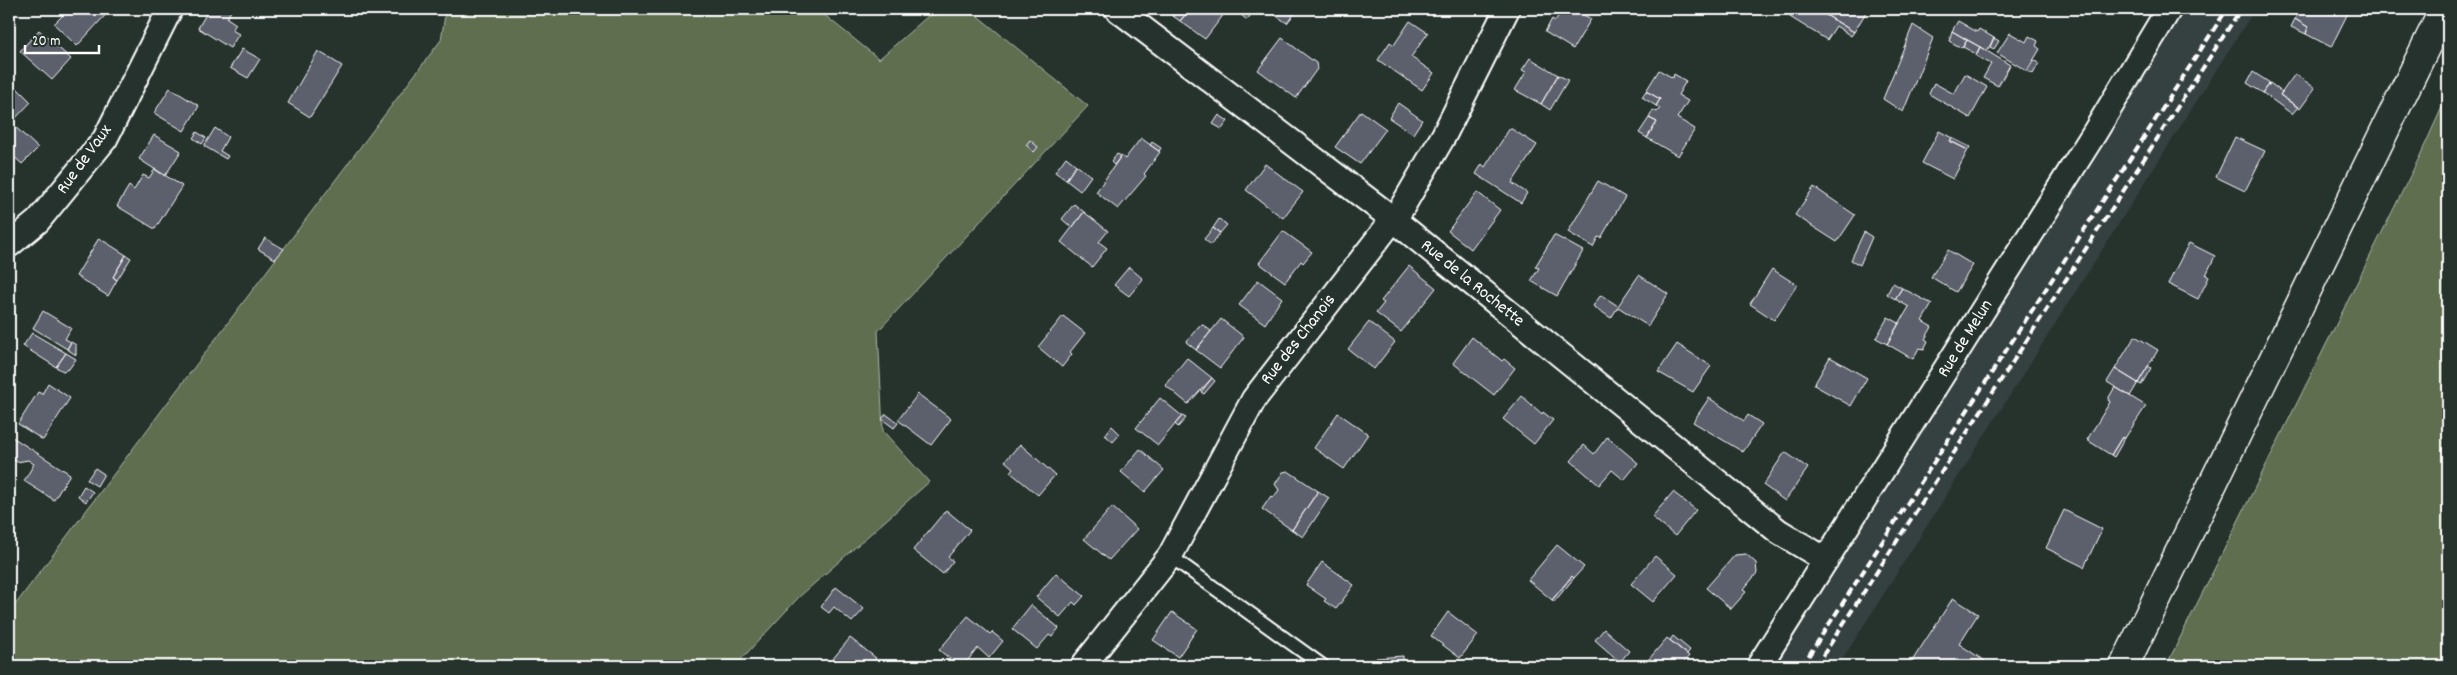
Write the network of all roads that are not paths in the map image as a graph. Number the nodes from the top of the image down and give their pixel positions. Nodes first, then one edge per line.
1 (170, 9) edge
2 (1117, 9) edge
3 (1507, 9) edge
4 (2169, 9) edge
5 (2444, 9) edge
6 (1393, 219) junction
7 (9, 245) edge
8 (1170, 556) junction
9 (1826, 560) junction
10 (1083, 666) edge
11 (1323, 666) edge
12 (1759, 666) edge
13 (2124, 666) edge

1 - 7 street, Rue de Vaux
2 - 6 street, Rue de la Rochette
3 - 6 street, Rue des Chanois
4 - 9 street, Rue de Melun
5 - 13 main road
6 - 8 street, Rue des Chanois
6 - 9 street, Rue de la Rochette
8 - 10 street, Rue des Chanois
8 - 11 lane
9 - 12 street, Rue de Melun

